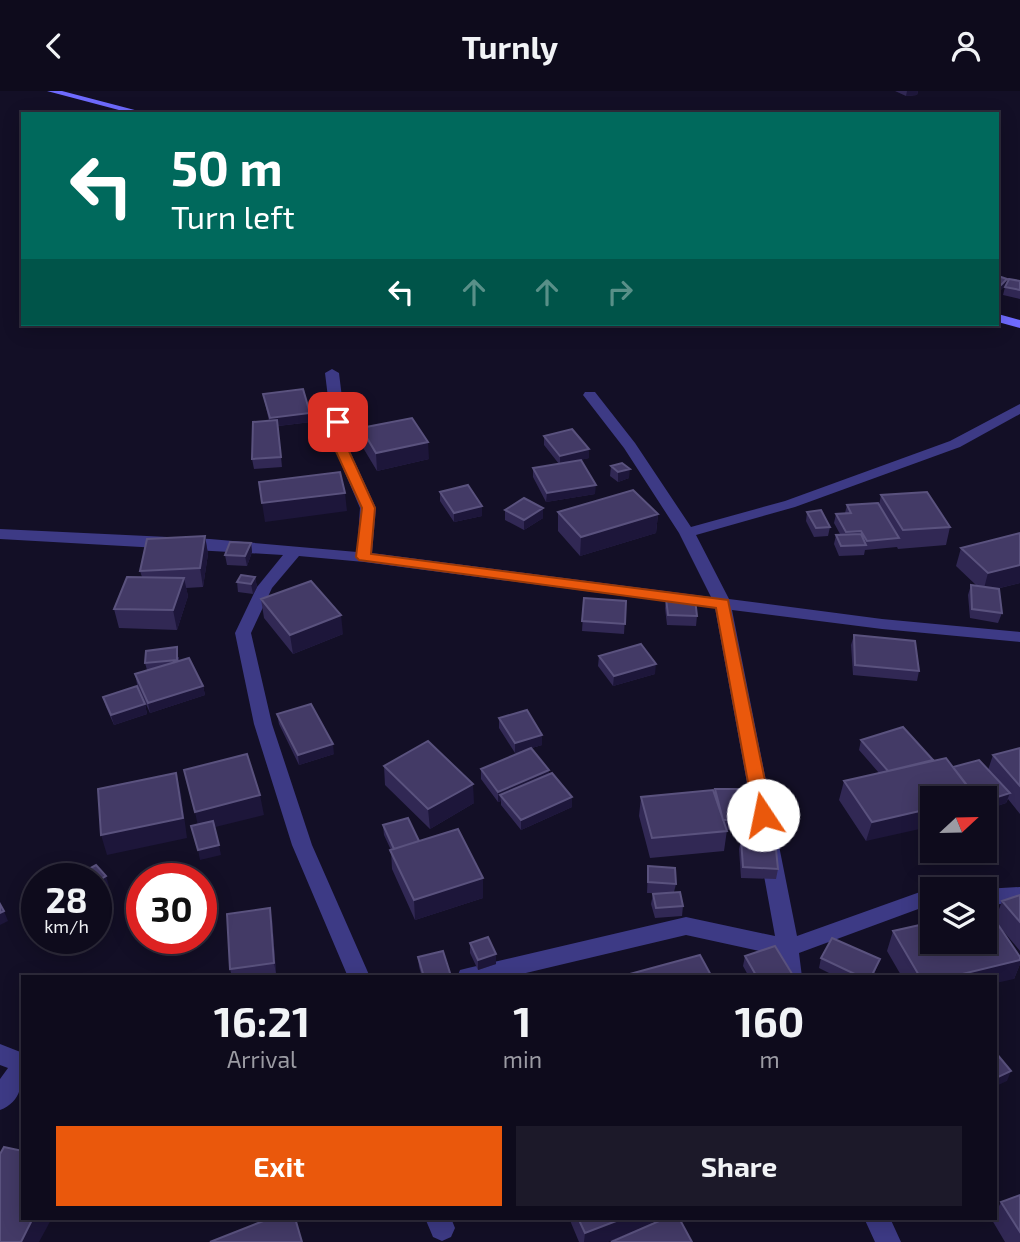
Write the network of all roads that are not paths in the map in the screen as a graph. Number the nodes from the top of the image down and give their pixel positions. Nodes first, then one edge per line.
1 (51, 91) edge
2 (138, 112) edge
3 (999, 318) edge
4 (1020, 324) edge
5 (332, 373) dead end
6 (590, 394) dead end
7 (1020, 408) edge
8 (687, 533) junction
9 (0, 534) edge
10 (293, 553) junction
11 (364, 557) junction
12 (723, 604) junction
13 (1020, 637) edge
14 (1020, 895) edge
15 (997, 896) edge
16 (920, 900) edge
17 (788, 948) junction
18 (358, 975) edge
19 (477, 975) edge
20 (791, 975) edge
21 (0, 1054) edge
22 (21, 1064) edge
23 (21, 1068) edge
24 (0, 1099) edge
25 (878, 1220) edge
26 (888, 1242) edge

1 - 2 main road
3 - 4 main road
5 - 11 street
6 - 8 street
7 - 8 street
8 - 12 street
9 - 10 street
10 - 11 street
10 - 18 street
11 - 12 street
12 - 13 street
12 - 17 street
14 - 15 street
16 - 17 street
17 - 19 street
17 - 20 street
21 - 22 street
23 - 24 street
25 - 26 street

